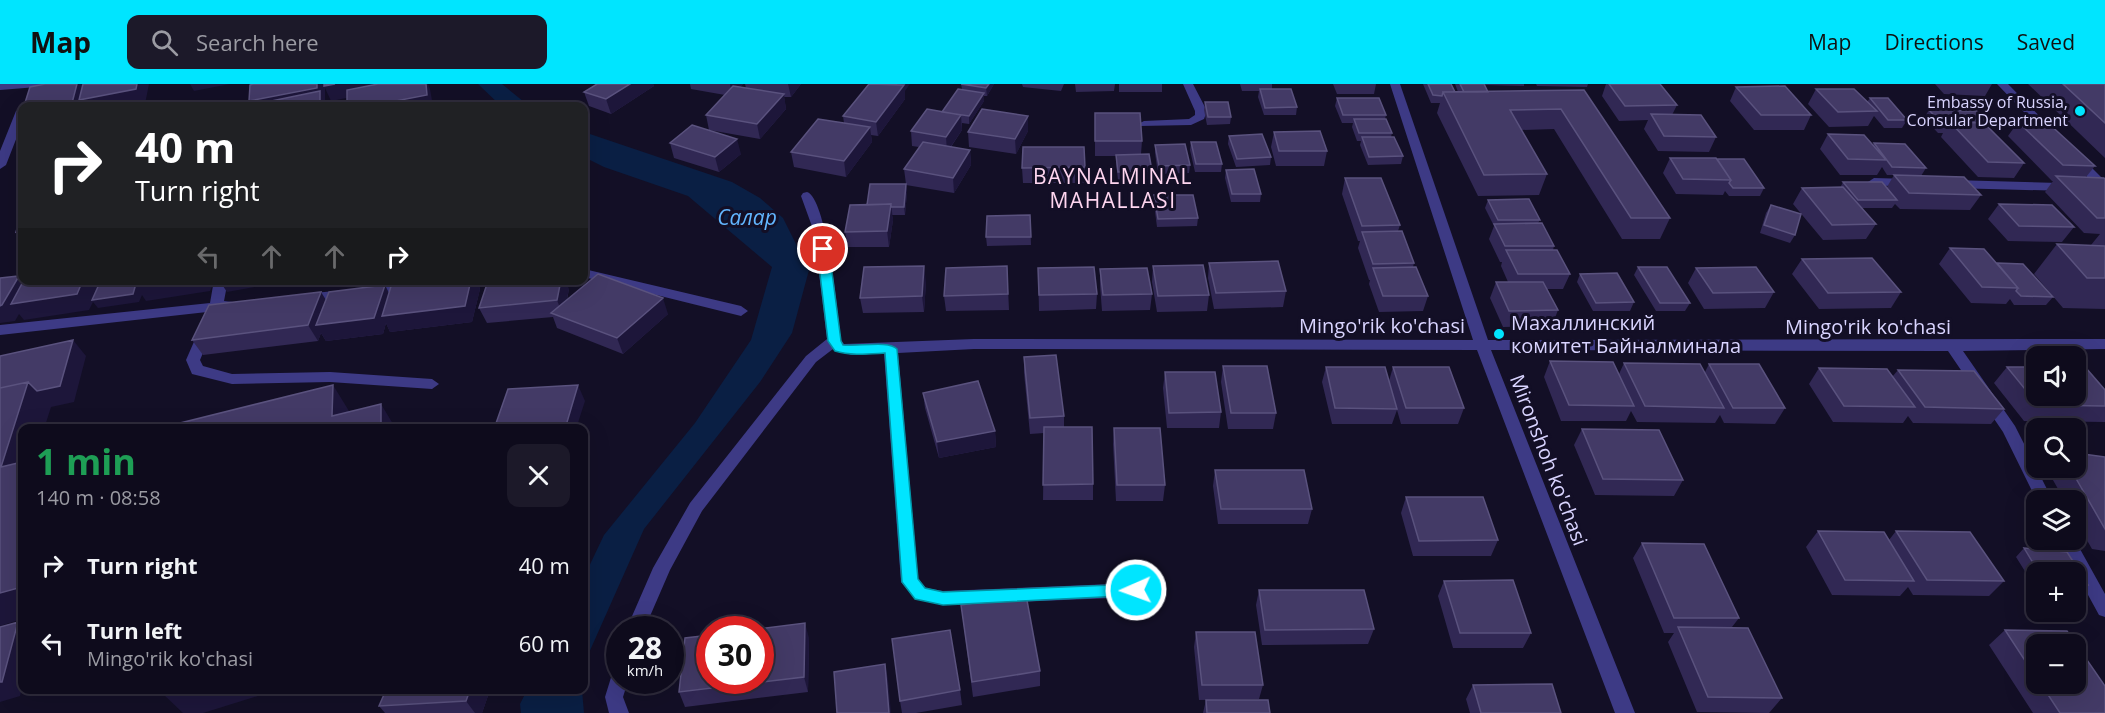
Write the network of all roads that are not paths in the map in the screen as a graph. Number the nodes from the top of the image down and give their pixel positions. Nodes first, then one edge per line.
1 (35, 84) edge
2 (1188, 84) edge
3 (1395, 84) edge
4 (2002, 84) edge
5 (0, 87) edge
6 (26, 102) edge
7 (18, 121) edge
8 (1144, 124) dead end
9 (0, 165) edge
10 (1874, 182) edge
11 (1920, 183) edge
12 (1943, 184) edge
13 (2105, 188) edge
14 (807, 196) dead end
15 (588, 274) edge
16 (220, 285) edge
17 (424, 287) edge
18 (285, 300) edge
19 (239, 304) edge
20 (216, 306) junction
21 (741, 311) dead end
22 (0, 330) edge
23 (834, 341) junction
24 (2105, 344) edge
25 (1482, 345) junction
26 (1952, 346) junction
27 (891, 349) junction
28 (432, 384) dead end
29 (2040, 490) edge
30 (2072, 550) edge
31 (1136, 590) dead end
32 (2105, 610) edge
33 (641, 616) edge
34 (615, 694) edge
35 (619, 713) edge
36 (1625, 713) edge

1 - 5 street
1 - 6 street
2 - 8 street
3 - 25 street, Mironshoh ko'chasi
4 - 13 street
7 - 9 street
10 - 11 street
12 - 13 street
14 - 23 street
15 - 21 street
16 - 20 street
17 - 18 street
19 - 20 street
20 - 22 street
20 - 28 street
23 - 27 street, Mingo'rik ko'chasi
23 - 33 street
24 - 26 street, Mingo'rik ko'chasi
25 - 26 street, Mingo'rik ko'chasi
25 - 27 street, Mingo'rik ko'chasi
25 - 36 street, Mironshoh ko'chasi
26 - 29 street
27 - 31 street
30 - 32 street
34 - 35 street

